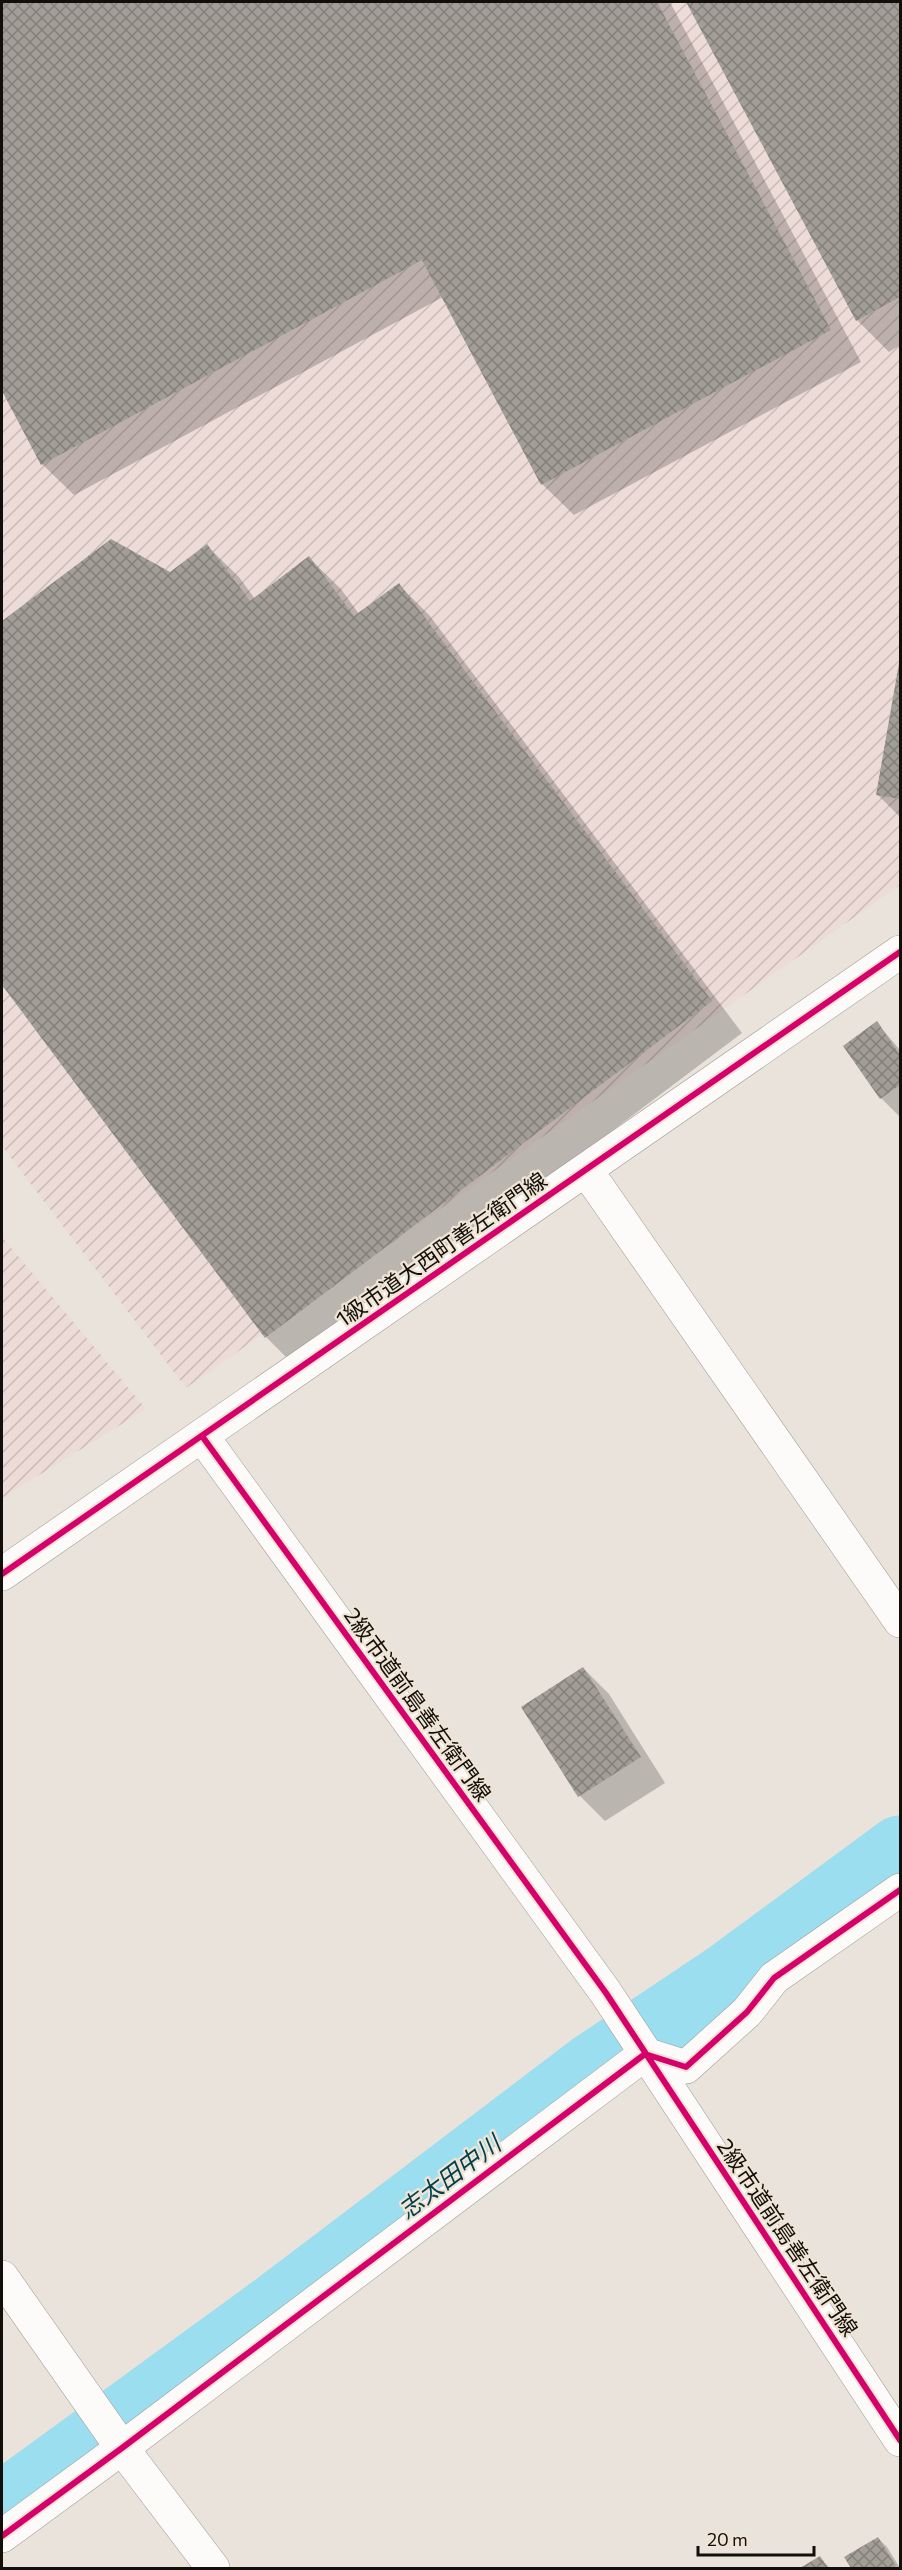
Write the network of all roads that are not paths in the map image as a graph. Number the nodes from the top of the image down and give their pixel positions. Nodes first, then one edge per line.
1 (898, 961) edge
2 (586, 1170) junction
3 (202, 1436) junction
4 (2, 1574) edge
5 (900, 1621) edge
6 (900, 1890) edge
7 (645, 2054) junction
8 (2, 2277) edge
9 (900, 2440) edge
10 (122, 2448) junction
11 (2, 2536) edge
12 (213, 2568) edge

1 - 2 street, 1級市道大西町善左衛門線
2 - 3 street, 1級市道大西町善左衛門線
2 - 5 street
3 - 4 street, 1級市道大西町善左衛門線
3 - 7 street, 2級市道前島善左衛門線
6 - 7 street
7 - 9 street, 2級市道前島善左衛門線
7 - 10 street
8 - 10 street
10 - 11 street
10 - 12 street

